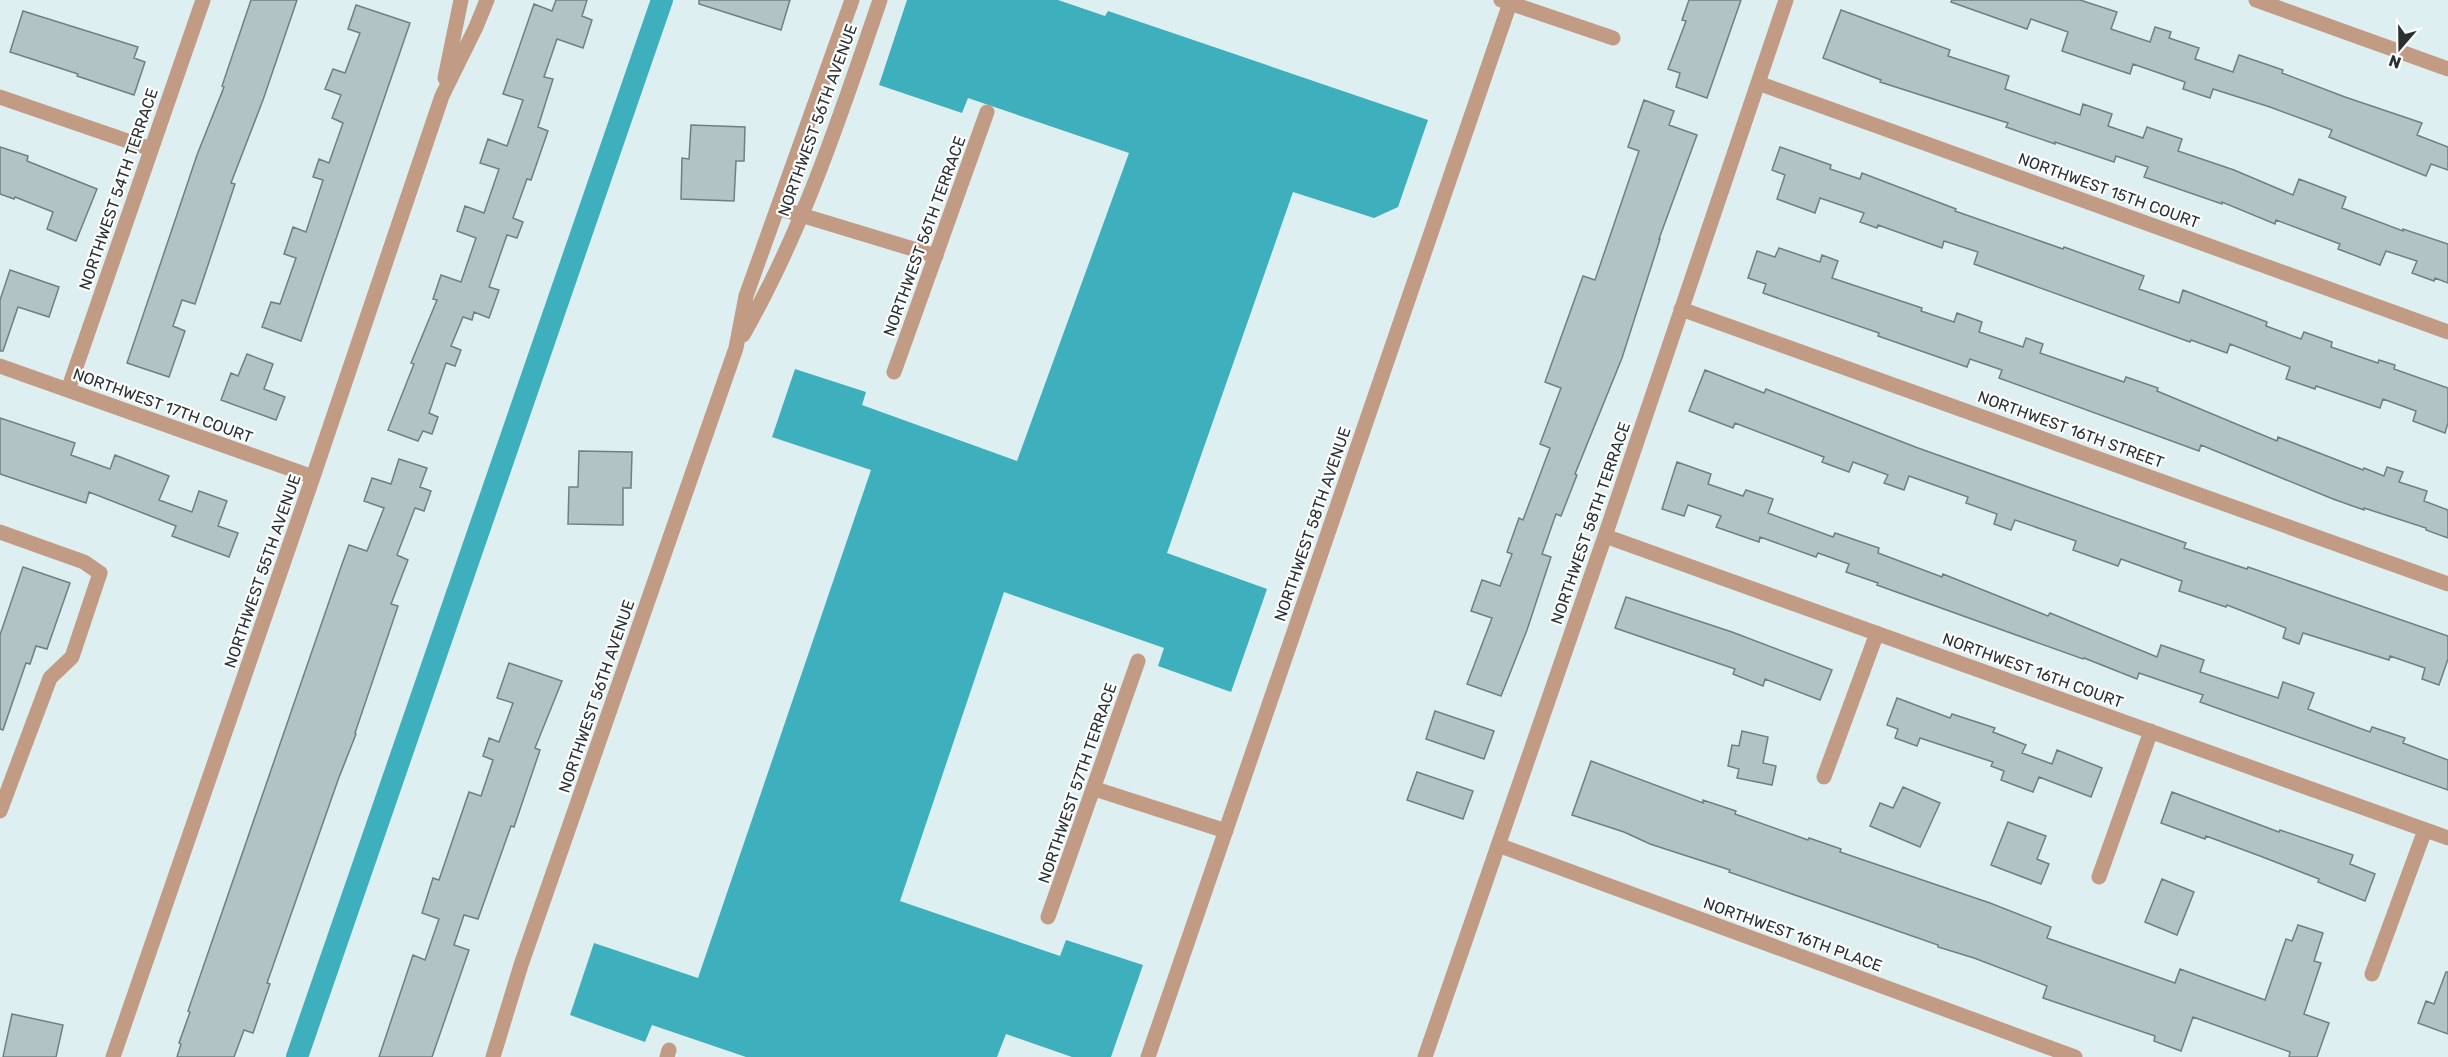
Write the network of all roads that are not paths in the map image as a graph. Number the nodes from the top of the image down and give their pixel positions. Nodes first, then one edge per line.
1 (203, 0) edge
2 (461, 0) edge
3 (487, 0) edge
4 (852, 0) edge
5 (880, 0) edge
6 (1786, 0) edge
7 (2256, 0) edge
8 (1506, 2) edge
9 (1613, 39) dead end
10 (2448, 69) edge
11 (1758, 83) junction
12 (442, 96) junction
13 (0, 97) edge
14 (987, 112) dead end
15 (151, 149) junction
16 (778, 208) junction
17 (802, 215) junction
18 (936, 256) junction
19 (1681, 309) junction
20 (2448, 332) edge
21 (736, 348) junction
22 (0, 366) edge
23 (894, 372) dead end
24 (68, 390) junction
25 (313, 477) junction
26 (0, 532) edge
27 (1605, 536) junction
28 (2448, 584) edge
29 (1876, 633) junction
30 (1138, 661) dead end
31 (2151, 731) junction
32 (1824, 777) dead end
33 (1095, 789) junction
34 (1, 806) edge
35 (2425, 830) junction
36 (1226, 831) junction
37 (2448, 838) edge
38 (1498, 845) junction
39 (2099, 877) dead end
40 (1048, 917) dead end
41 (2372, 974) dead end
42 (113, 1057) edge
43 (493, 1057) edge
44 (1148, 1057) edge
45 (1425, 1057) edge
46 (2075, 1057) edge

1 - 15 street, NORTHWEST 54TH TERRACE
2 - 12 street, NORTHWEST 55TH AVENUE
3 - 12 street, NORTHWEST 55TH AVENUE
4 - 16 street, NORTHWEST 56TH AVENUE
5 - 17 street, NORTHWEST 56TH AVENUE
6 - 11 street, NORTHWEST 58TH TERRACE
7 - 10 street
8 - 9 street
8 - 36 street, NORTHWEST 58TH AVENUE
11 - 19 street, NORTHWEST 58TH TERRACE
11 - 20 street, NORTHWEST 15TH COURT
12 - 25 street, NORTHWEST 55TH AVENUE
13 - 15 street
14 - 18 street, NORTHWEST 56TH TERRACE
15 - 24 street, NORTHWEST 54TH TERRACE
16 - 17 street
16 - 21 street, NORTHWEST 56TH AVENUE
17 - 18 street
17 - 21 street, NORTHWEST 56TH AVENUE
18 - 23 street, NORTHWEST 56TH TERRACE
19 - 27 street, NORTHWEST 58TH TERRACE
19 - 28 street, NORTHWEST 16TH STREET
21 - 43 street, NORTHWEST 56TH AVENUE
22 - 24 street, NORTHWEST 17TH COURT
24 - 25 street, NORTHWEST 17TH COURT
25 - 42 street, NORTHWEST 55TH AVENUE
26 - 34 street
27 - 29 street, NORTHWEST 16TH COURT
27 - 38 street, NORTHWEST 58TH TERRACE
29 - 31 street, NORTHWEST 16TH COURT
29 - 32 street
30 - 33 street, NORTHWEST 57TH TERRACE
31 - 35 street, NORTHWEST 16TH COURT
31 - 39 street
33 - 36 street
33 - 40 street, NORTHWEST 57TH TERRACE
35 - 37 street, NORTHWEST 16TH COURT
35 - 41 street
36 - 44 street, NORTHWEST 58TH AVENUE
38 - 45 street, NORTHWEST 58TH TERRACE
38 - 46 street, NORTHWEST 16TH PLACE

